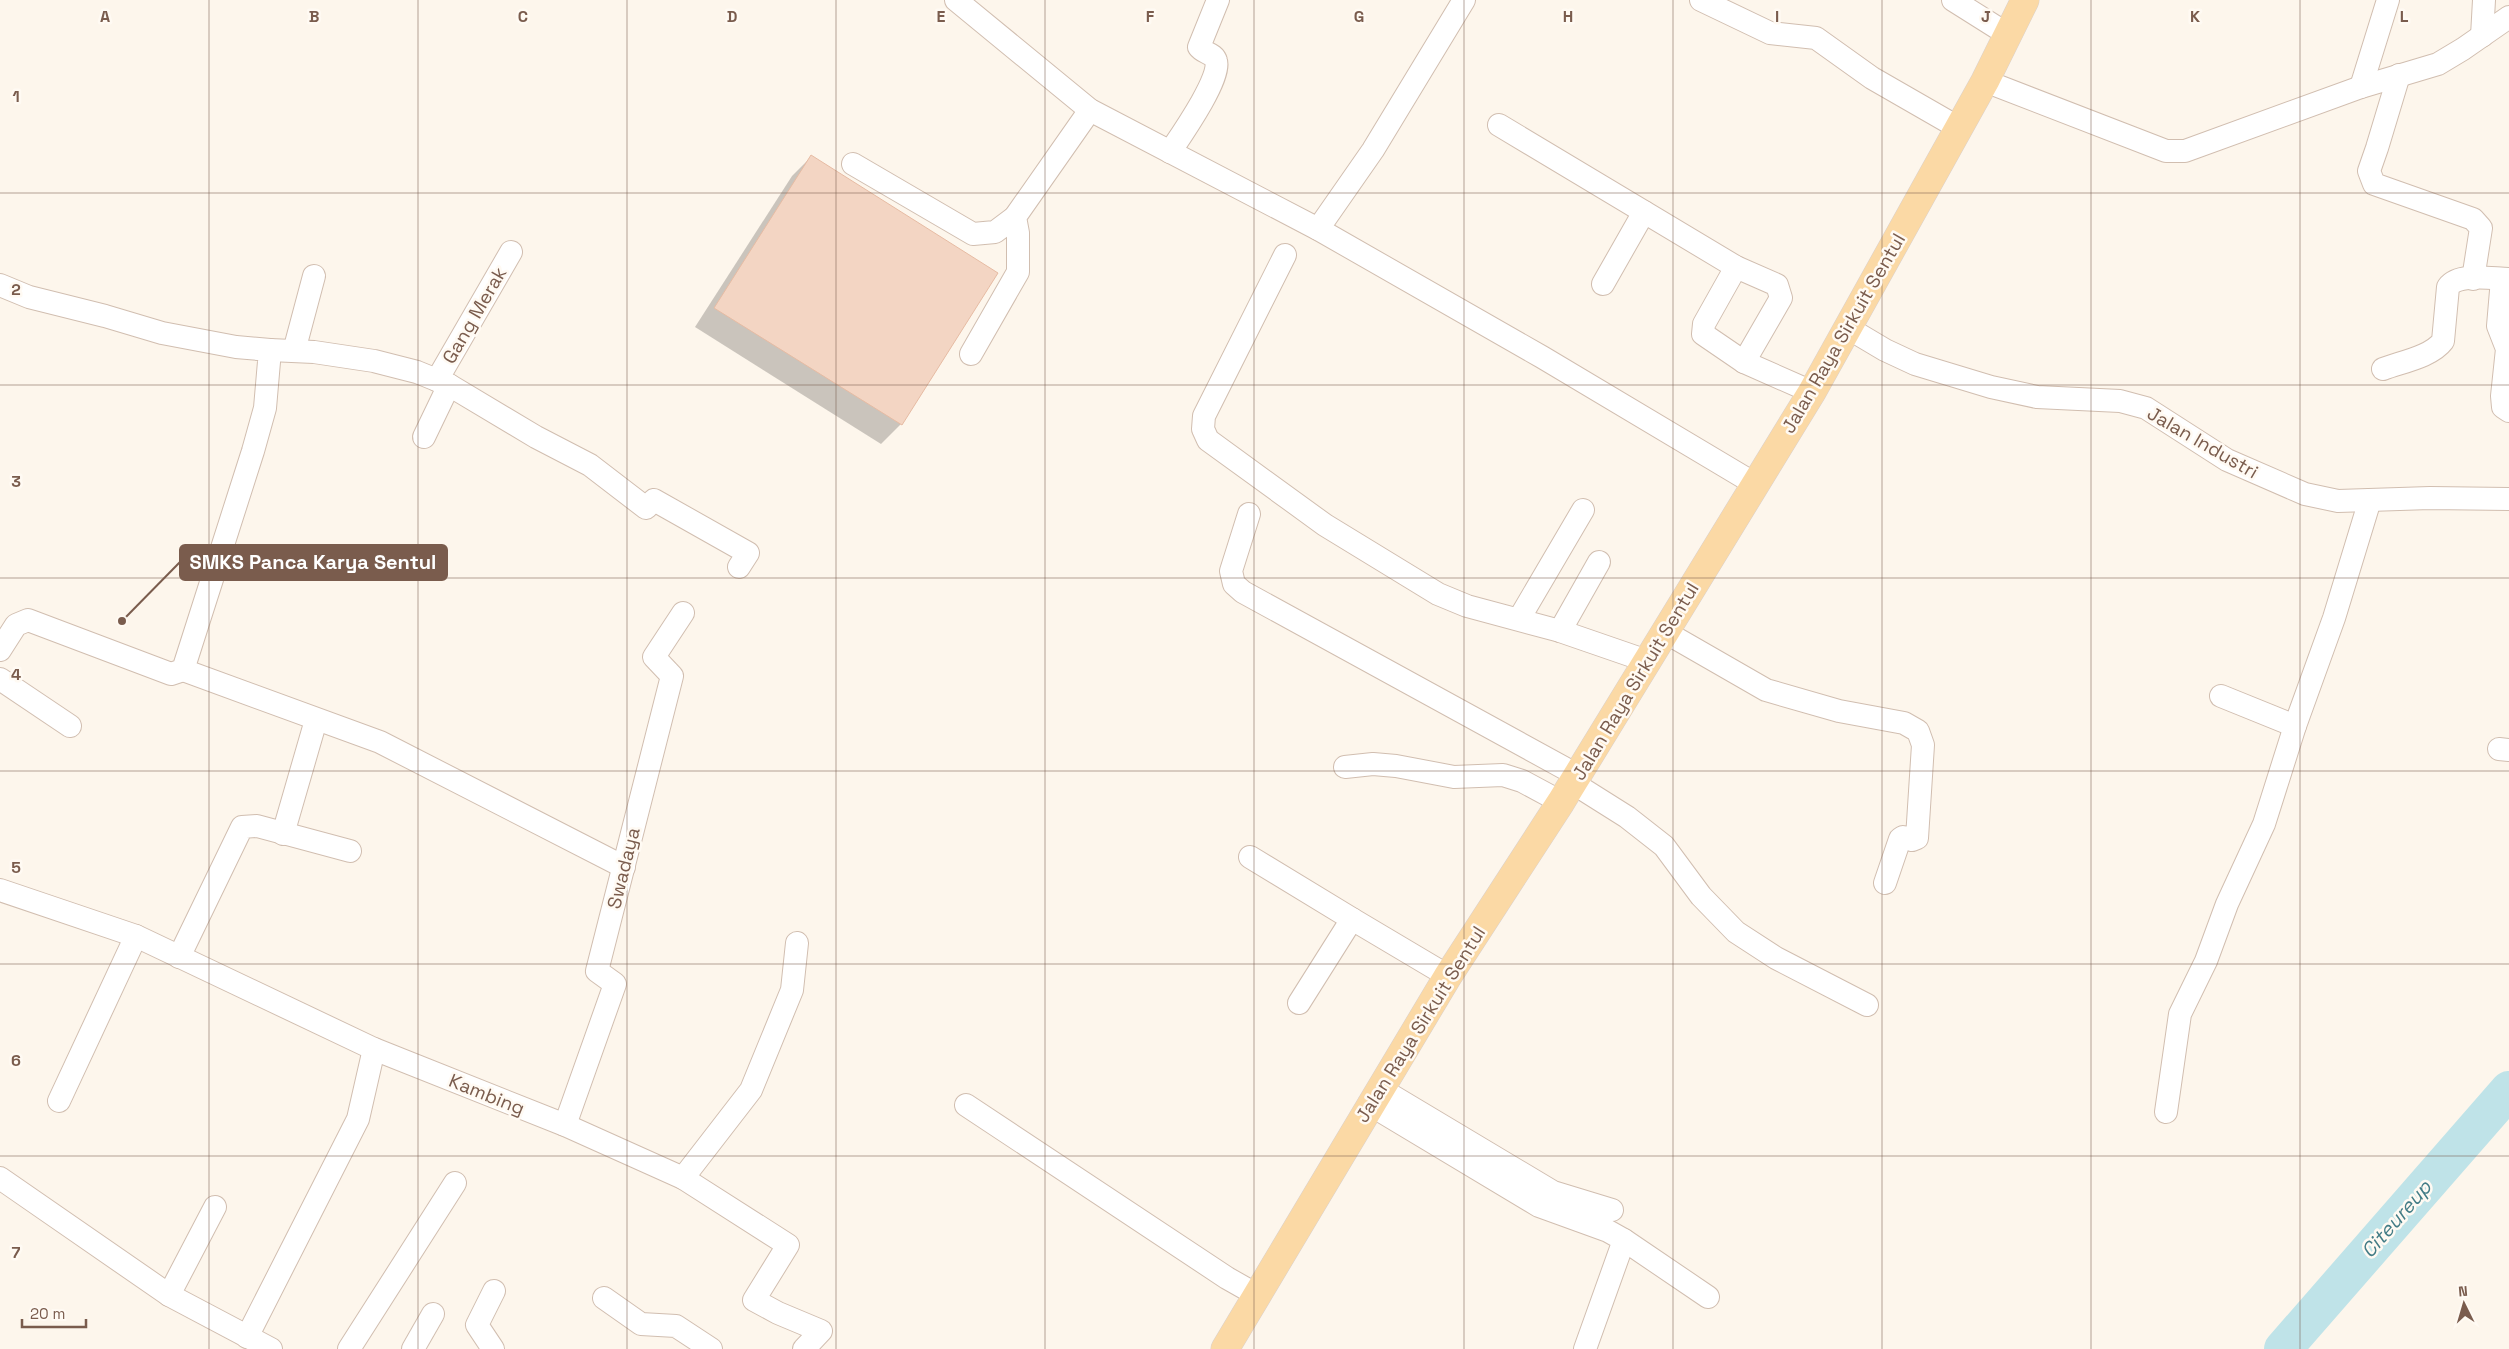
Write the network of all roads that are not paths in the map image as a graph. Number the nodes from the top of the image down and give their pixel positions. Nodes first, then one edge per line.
1 (956, 0) edge
2 (1218, 0) edge
3 (1464, 0) edge
4 (1701, 0) edge
5 (1953, 0) edge
6 (2025, 0) edge
7 (2388, 0) edge
8 (2484, 0) edge
9 (2508, 18) edge
10 (2007, 34) junction
11 (2482, 36) junction
12 (2399, 75) junction
13 (1985, 81) junction
14 (2361, 87) junction
15 (1090, 110) junction
16 (1499, 125) dead end
17 (1958, 128) junction
18 (1170, 152) junction
19 (853, 164) dead end
20 (1644, 212) junction
21 (1015, 217) junction
22 (1318, 229) junction
23 (511, 252) dead end
24 (1285, 256) dead end
25 (1736, 267) junction
26 (314, 276) dead end
27 (2473, 279) junction
28 (2505, 279) edge
29 (1603, 284) dead end
30 (0, 285) edge
31 (1848, 328) junction
32 (270, 350) junction
33 (294, 351) junction
34 (971, 354) dead end
35 (1744, 362) junction
36 (2383, 369) dead end
37 (443, 382) junction
38 (1812, 392) junction
39 (2509, 411) edge
40 (424, 437) dead end
41 (1756, 484) junction
42 (2509, 499) edge
43 (2370, 500) junction
44 (1583, 510) dead end
45 (1249, 514) dead end
46 (1599, 562) dead end
47 (739, 567) dead end
48 (683, 613) dead end
49 (1519, 619) junction
50 (1560, 631) junction
51 (1665, 632) junction
52 (0, 650) edge
53 (1647, 661) junction
54 (183, 670) junction
55 (0, 679) edge
56 (2221, 696) dead end
57 (316, 720) junction
58 (70, 726) dead end
59 (2295, 726) junction
60 (1345, 767) dead end
61 (1570, 787) junction
62 (283, 834) junction
63 (350, 852) dead end
64 (1250, 857) dead end
65 (624, 867) junction
66 (1885, 883) dead end
67 (0, 890) edge
68 (1352, 919) junction
69 (136, 936) junction
70 (797, 943) dead end
71 (179, 957) junction
72 (1448, 976) junction
73 (1299, 1003) dead end
74 (1867, 1005) dead end
75 (374, 1049) junction
76 (1374, 1096) junction
77 (59, 1101) dead end
78 (966, 1105) dead end
79 (2166, 1112) dead end
80 (565, 1125) junction
81 (683, 1178) junction
82 (1, 1182) edge
83 (455, 1183) dead end
84 (215, 1207) dead end
85 (1612, 1210) dead end
86 (1624, 1240) junction
87 (494, 1291) dead end
88 (169, 1295) junction
89 (1257, 1295) junction
90 (1708, 1297) dead end
91 (604, 1298) dead end
92 (433, 1314) dead end
93 (247, 1337) junction
94 (271, 1349) edge
95 (349, 1349) edge
96 (413, 1349) edge
97 (493, 1349) edge
98 (711, 1349) edge
99 (804, 1349) edge
100 (1225, 1349) edge
101 (1585, 1349) edge

1 - 15 street
2 - 18 street
3 - 22 street
4 - 17 street
5 - 10 street
6 - 10 main road, Jalan Raya Sirkuit Sentul
7 - 14 street
8 - 11 street
9 - 11 street
10 - 13 main road, Jalan Raya Sirkuit Sentul
11 - 12 street
12 - 14 street
12 - 27 street
13 - 14 street
13 - 17 main road, Jalan Raya Sirkuit Sentul
15 - 18 street
15 - 21 street
16 - 20 street
17 - 31 main road, Jalan Raya Sirkuit Sentul
18 - 22 street
19 - 21 street
20 - 25 street
20 - 29 street
21 - 34 street
22 - 41 street
23 - 37 street, Gang Merak
24 - 49 street
25 - 35 street
25 - 35 street
26 - 33 street
27 - 28 street
27 - 36 street
28 - 39 street
30 - 32 street
31 - 38 main road, Jalan Raya Sirkuit Sentul
31 - 43 street, Jalan Industri
32 - 33 street
32 - 54 street
33 - 37 street
35 - 38 street
37 - 40 street, Gang Merak
37 - 47 street
38 - 41 main road, Jalan Raya Sirkuit Sentul
41 - 51 main road, Jalan Raya Sirkuit Sentul
42 - 43 street, Jalan Industri
43 - 59 street
44 - 49 street
45 - 61 street
46 - 50 street
48 - 65 street, Swadaya
49 - 50 street
50 - 53 street
51 - 53 main road, Jalan Raya Sirkuit Sentul
51 - 66 street
52 - 54 street
53 - 61 main road, Jalan Raya Sirkuit Sentul
54 - 57 street
55 - 58 street
56 - 59 street
57 - 62 street
57 - 65 street
59 - 79 street
60 - 61 street
61 - 72 main road, Jalan Raya Sirkuit Sentul
61 - 74 street
62 - 63 street
62 - 71 street
64 - 68 street
65 - 80 street, Swadaya
67 - 69 street, Kambing
68 - 72 street
68 - 73 street
69 - 71 street, Kambing
69 - 77 street
70 - 81 street
71 - 75 street, Kambing
72 - 76 main road, Jalan Raya Sirkuit Sentul
75 - 80 street, Kambing
75 - 93 street
76 - 85 street
76 - 86 street
76 - 89 main road, Jalan Raya Sirkuit Sentul
78 - 89 street
80 - 81 street, Kambing
81 - 99 street, Kambing
82 - 88 street
83 - 95 street
84 - 88 street
86 - 90 street
86 - 101 street
87 - 97 street
88 - 93 street
89 - 100 main road, Jalan Raya Sirkuit Sentul
91 - 98 street
92 - 96 street
93 - 94 street

